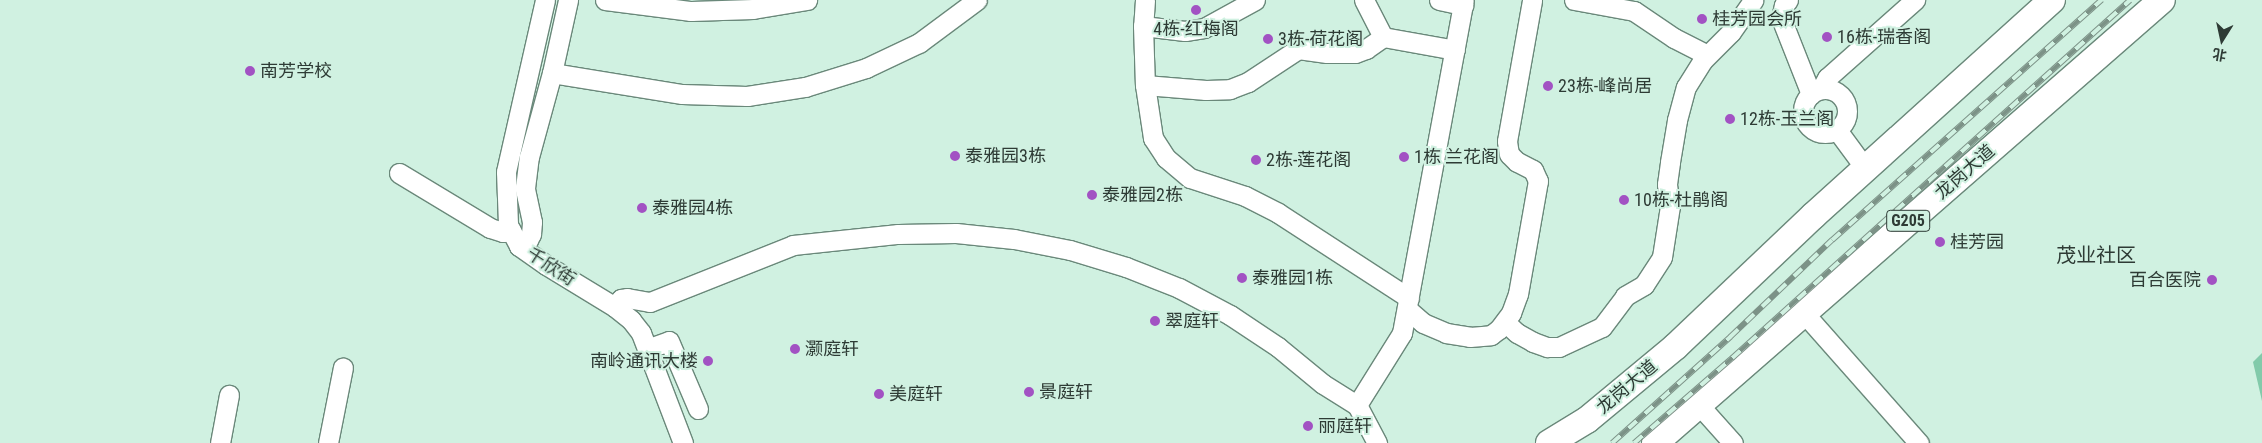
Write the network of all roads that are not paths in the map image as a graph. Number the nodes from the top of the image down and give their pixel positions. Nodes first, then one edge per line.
1 (545, 0) edge
2 (568, 0) edge
3 (605, 0) edge
4 (807, 0) edge
5 (977, 0) edge
6 (1145, 0) edge
7 (1255, 0) edge
8 (1364, 0) edge
9 (1439, 0) edge
10 (1532, 0) edge
11 (1574, 0) edge
12 (1753, 0) edge
13 (1788, 0) edge
14 (1915, 0) edge
15 (2052, 0) edge
16 (2162, 0) edge
17 (1463, 3) edge
18 (1227, 8) edge
19 (1143, 26) junction
20 (1383, 37) junction
21 (1455, 50) junction
22 (1707, 55) junction
23 (552, 73) junction
24 (1145, 85) junction
25 (1816, 91) junction
26 (1837, 130) junction
27 (1865, 168) junction
28 (399, 173) dead end
29 (515, 238) junction
30 (1408, 303) junction
31 (615, 306) junction
32 (1803, 312) junction
33 (1505, 322) junction
34 (647, 350) junction
35 (343, 367) dead end
36 (228, 395) dead end
37 (1357, 405) junction
38 (1699, 405) junction
39 (698, 409) dead end
40 (220, 443) edge
41 (328, 443) edge
42 (683, 443) edge
43 (1377, 443) edge
44 (1549, 443) edge
45 (1655, 443) edge
46 (1733, 443) edge
47 (1919, 443) edge

1 - 29 street
2 - 23 street
3 - 4 street
5 - 23 street
6 - 19 street
7 - 18 street
8 - 20 street
9 - 17 street
10 - 33 street
11 - 22 street
12 - 22 street
13 - 25 street
14 - 25 street
15 - 27 highway, 龙岗大道
16 - 32 highway, 龙岗大道 / G205
17 - 21 street
18 - 19 street
19 - 24 street
20 - 21 street
20 - 24 street
21 - 30 street
22 - 33 street
23 - 29 street
24 - 30 street
25 - 26 street
25 - 26 street
26 - 27 street
27 - 44 highway, 龙岗大道
28 - 29 street
29 - 31 street, 千欣街
30 - 33 street
30 - 37 street
31 - 34 street, 千欣街
31 - 37 street
32 - 38 highway, 龙岗大道 / G205
32 - 47 street
34 - 39 street
34 - 42 street, 千欣街
35 - 41 street
36 - 40 street
37 - 43 street
38 - 45 highway, 龙岗大道 / G205
38 - 46 street

